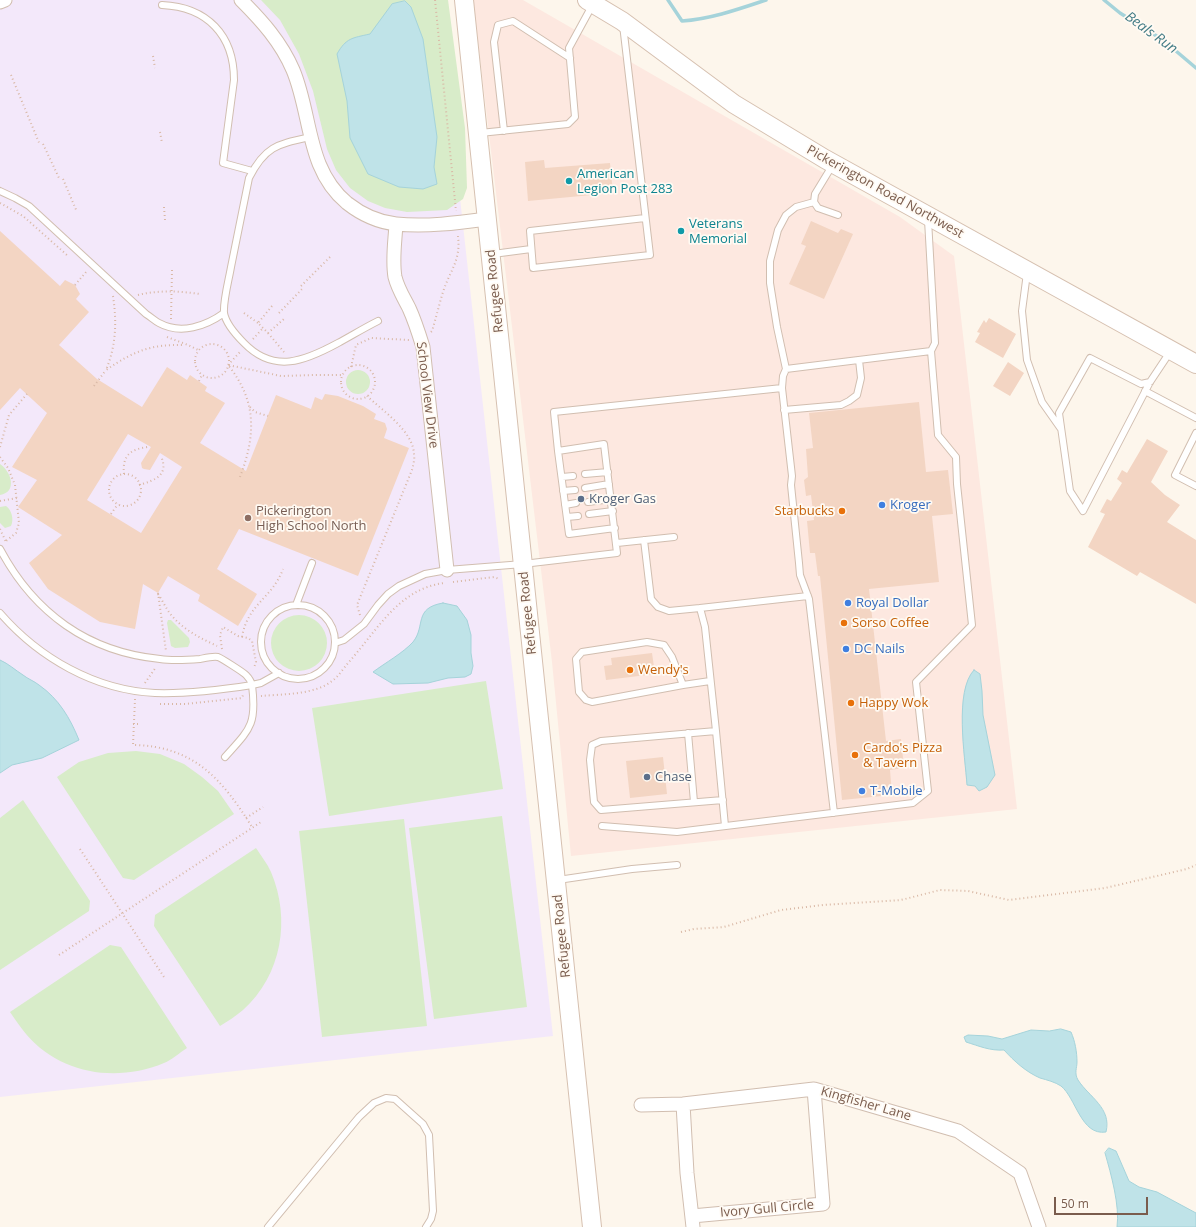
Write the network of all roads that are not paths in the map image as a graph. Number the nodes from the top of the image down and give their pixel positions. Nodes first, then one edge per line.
1 (5, 0) edge
2 (241, 0) edge
3 (464, 0) edge
4 (0, 2) edge
5 (590, 2) edge
6 (162, 5) dead end
7 (622, 21) junction
8 (570, 58) junction
9 (504, 131) junction
10 (479, 133) junction
11 (310, 137) junction
12 (833, 164) junction
13 (252, 171) junction
14 (0, 191) edge
15 (814, 202) junction
16 (838, 215) dead end
17 (927, 216) junction
18 (645, 218) junction
19 (487, 219) junction
20 (396, 224) junction
21 (532, 249) junction
22 (491, 254) junction
23 (1027, 271) junction
24 (224, 313) junction
25 (378, 321) dead end
26 (1170, 350) junction
27 (931, 351) junction
28 (859, 360) junction
29 (1196, 364) edge
30 (786, 369) junction
31 (1150, 382) junction
32 (782, 388) junction
33 (1145, 391) junction
34 (784, 410) junction
35 (1196, 418) edge
36 (1061, 430) junction
37 (1196, 433) edge
38 (558, 450) junction
39 (608, 472) junction
40 (584, 474) dead end
41 (573, 476) dead end
42 (562, 477) junction
43 (609, 484) junction
44 (1196, 486) edge
45 (586, 488) dead end
46 (575, 490) dead end
47 (564, 491) junction
48 (611, 499) junction
49 (588, 502) dead end
50 (576, 503) dead end
51 (565, 505) junction
52 (613, 511) junction
53 (589, 514) dead end
54 (578, 516) dead end
55 (567, 517) junction
56 (615, 528) junction
57 (674, 537) dead end
58 (644, 540) junction
59 (617, 543) junction
60 (0, 549) edge
61 (312, 563) dead end
62 (523, 564) junction
63 (448, 570) junction
64 (808, 596) junction
65 (296, 605) junction
66 (700, 608) junction
67 (0, 613) edge
68 (335, 643) junction
69 (279, 673) junction
70 (710, 681) junction
71 (250, 682) junction
72 (683, 685) junction
73 (716, 731) junction
74 (688, 733) junction
75 (225, 757) dead end
76 (723, 800) junction
77 (694, 802) junction
78 (834, 812) junction
79 (602, 826) dead end
80 (725, 826) junction
81 (677, 865) dead end
82 (556, 880) junction
83 (814, 1089) junction
84 (683, 1104) junction
85 (641, 1105) dead end
86 (693, 1221) edge
87 (268, 1227) edge
88 (426, 1227) edge
89 (592, 1227) edge
90 (1040, 1227) edge

1 - 4 street
2 - 11 street
3 - 10 main road, Refugee Road
5 - 7 main road, Pickerington Road Northwest
5 - 8 lane
6 - 13 lane
7 - 12 main road, Pickerington Road Northwest
7 - 18 lane
8 - 9 lane
8 - 9 lane
9 - 10 lane
10 - 19 main road, Refugee Road
11 - 13 lane
11 - 20 street
12 - 15 lane
12 - 17 main road, Pickerington Road Northwest
13 - 24 lane
14 - 24 lane
15 - 16 lane
15 - 30 lane
17 - 23 main road, Pickerington Road Northwest
17 - 27 lane
18 - 21 lane
18 - 21 lane
19 - 20 street
19 - 22 main road, Refugee Road
20 - 63 street, School View Drive
21 - 22 lane
22 - 62 main road, Refugee Road
23 - 26 main road, Pickerington Road Northwest
23 - 36 lane
24 - 25 lane
26 - 29 main road, Pickerington Road Northwest
26 - 31 lane
27 - 28 lane
27 - 78 lane
28 - 30 lane
28 - 34 lane
30 - 32 lane
31 - 33 lane
31 - 36 lane
32 - 34 lane
32 - 38 lane
33 - 35 lane
33 - 36 lane
34 - 64 lane
37 - 44 lane
38 - 39 lane
38 - 42 lane
39 - 40 lane
39 - 43 lane
41 - 42 lane
42 - 47 lane
43 - 45 lane
43 - 48 lane
46 - 47 lane
47 - 51 lane
48 - 49 lane
48 - 52 lane
50 - 51 lane
51 - 55 lane
52 - 53 lane
52 - 56 lane
54 - 55 lane
55 - 56 lane
56 - 59 lane
57 - 58 lane
58 - 59 lane
58 - 66 lane
59 - 62 lane
60 - 71 lane
61 - 65 lane
62 - 63 lane
62 - 82 main road, Refugee Road
63 - 68 lane
64 - 66 lane
64 - 78 lane
65 - 68 lane
65 - 69 lane
66 - 70 lane
67 - 71 lane
68 - 69 lane
69 - 71 lane
70 - 72 lane
70 - 73 lane
71 - 75 lane
72 - 72 lane
73 - 74 lane
73 - 76 lane
74 - 77 lane
74 - 77 lane
76 - 77 lane
76 - 80 lane
78 - 80 lane
79 - 80 lane
81 - 82 lane
82 - 89 main road, Refugee Road
83 - 84 street, Kingfisher Lane
83 - 86 street, Ivory Gull Circle
83 - 90 street, Kingfisher Lane
84 - 85 street, Kingfisher Lane
84 - 86 street
87 - 88 lane

